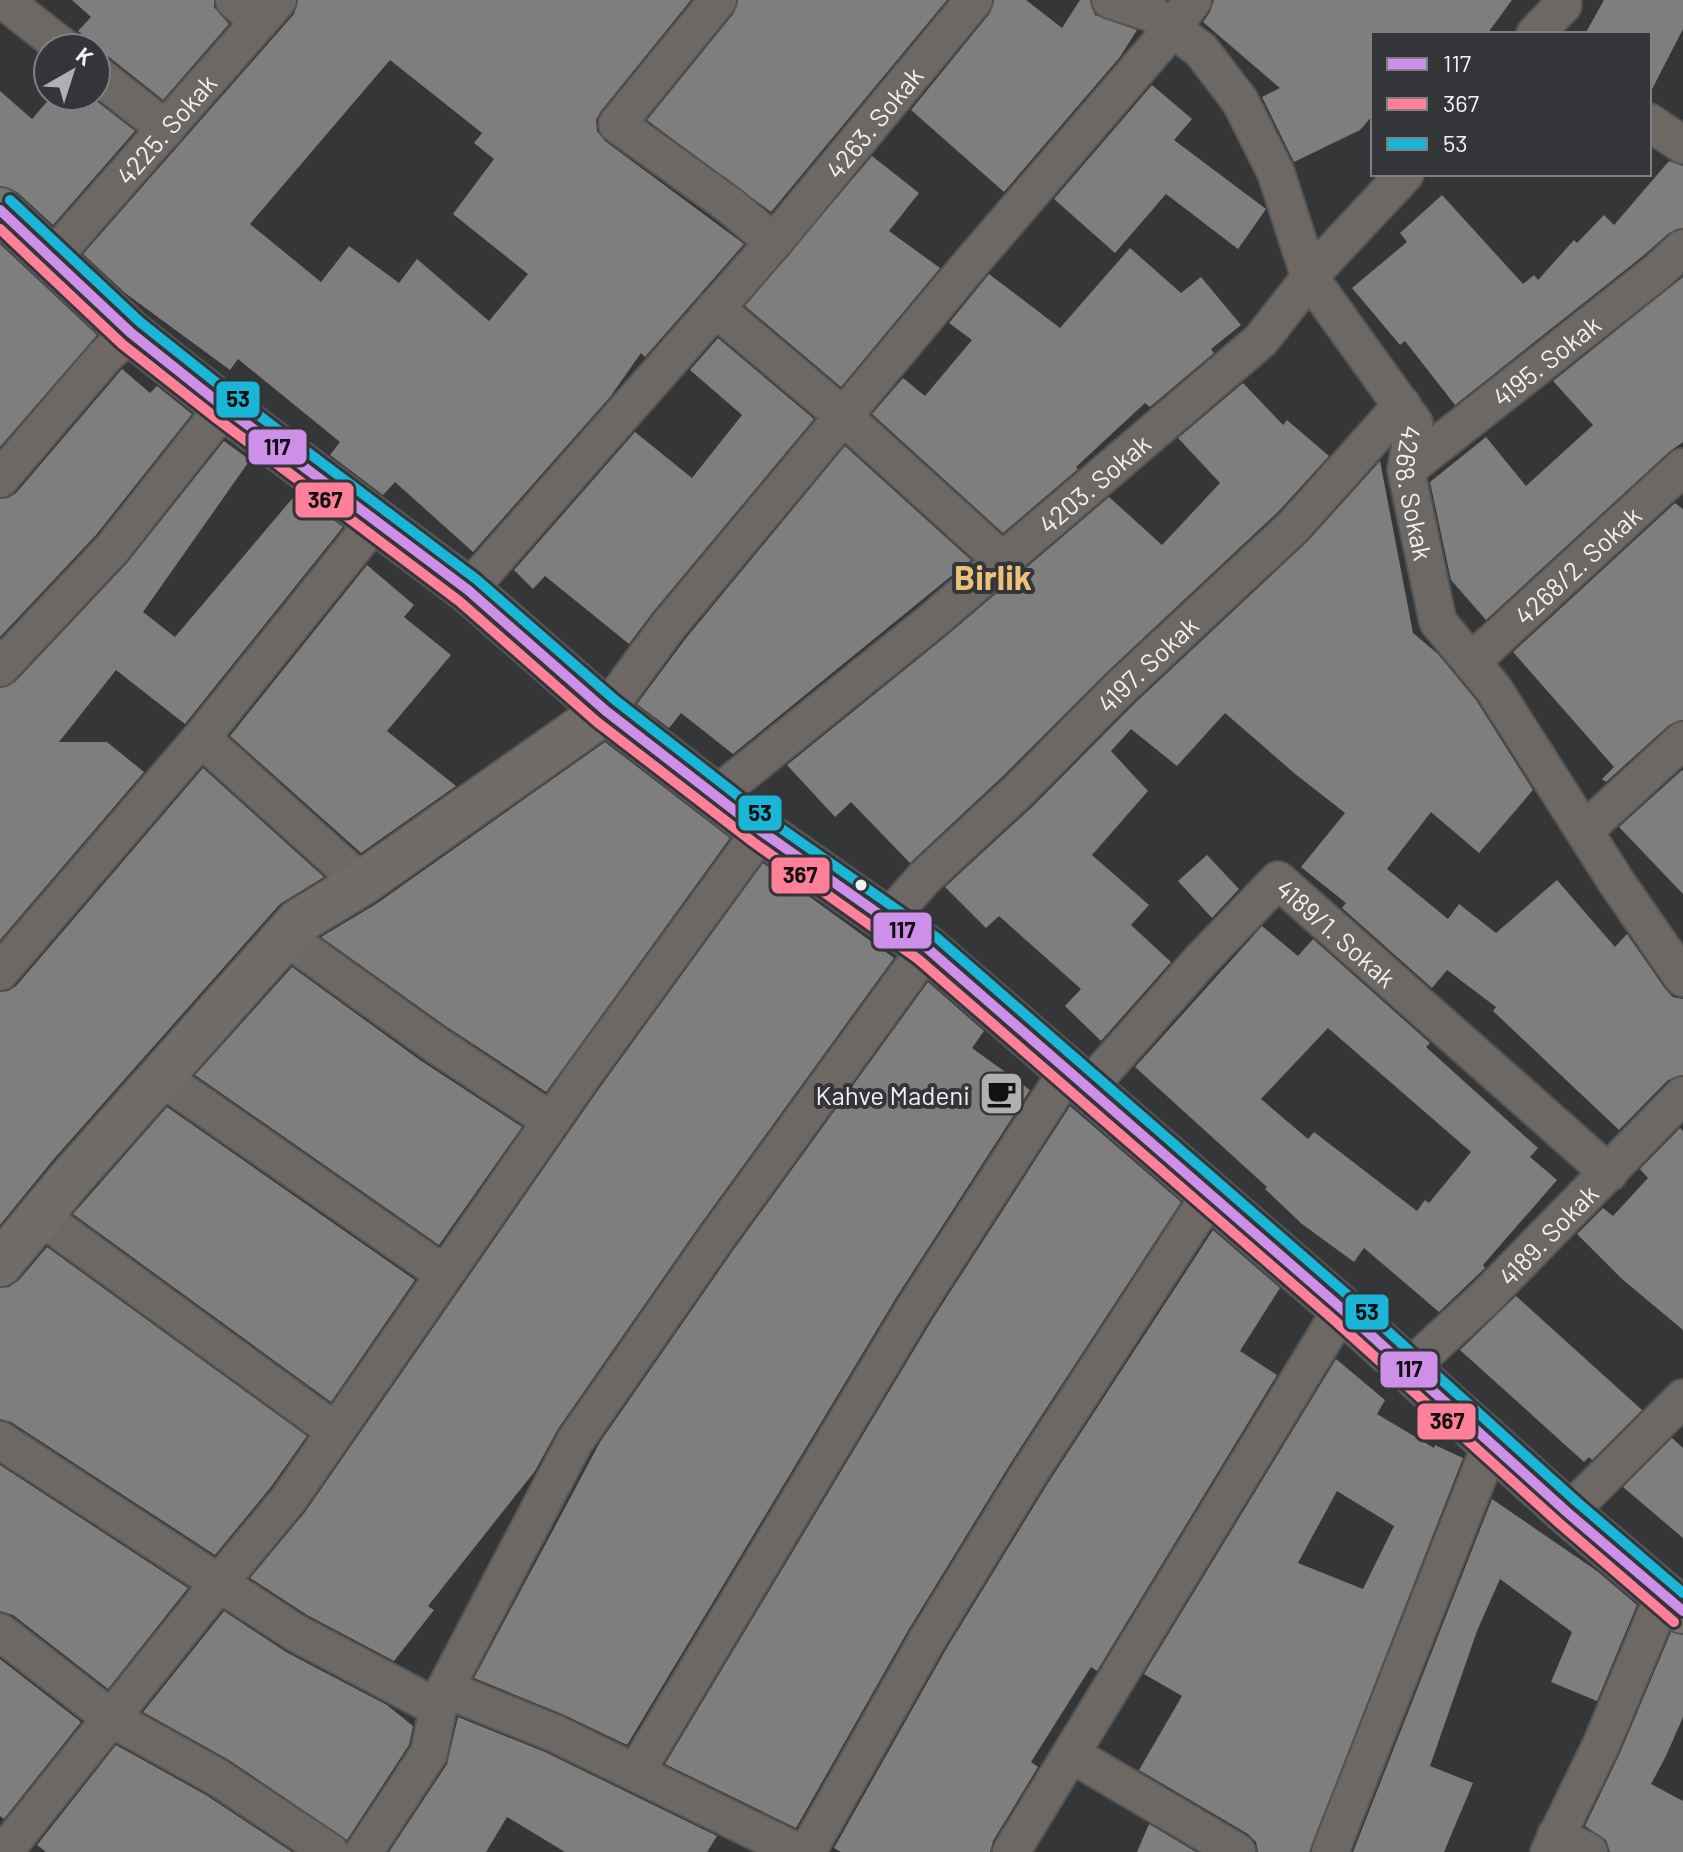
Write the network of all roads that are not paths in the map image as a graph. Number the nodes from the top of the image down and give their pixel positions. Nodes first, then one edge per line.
1 (3, 0) edge
2 (718, 0) edge
3 (974, 0) edge
4 (1110, 0) edge
5 (1193, 0) edge
6 (1562, 1) edge
7 (257, 7) edge
8 (1172, 29) junction
9 (44, 32) edge
10 (1537, 32) edge
11 (112, 87) edge
12 (1651, 123) edge
13 (166, 129) junction
14 (1683, 145) edge
15 (1403, 176) edge
16 (0, 210) edge
17 (774, 242) junction
18 (1683, 248) edge
19 (52, 258) junction
20 (1310, 278) junction
21 (715, 308) junction
22 (131, 333) junction
23 (1402, 405) junction
24 (224, 407) junction
25 (843, 416) junction
26 (1406, 470) junction
27 (1679, 478) edge
28 (0, 479) edge
29 (375, 521) junction
30 (1002, 560) junction
31 (468, 590) junction
32 (1471, 662) junction
33 (0, 668) edge
34 (606, 711) junction
35 (201, 738) junction
36 (1683, 740) edge
37 (716, 795) junction
38 (761, 831) junction
39 (1584, 831) junction
40 (362, 883) junction
41 (888, 919) junction
42 (286, 937) junction
43 (927, 948) junction
44 (0, 972) edge
45 (1683, 978) edge
46 (161, 1077) junction
47 (1077, 1081) junction
48 (1683, 1095) edge
49 (551, 1121) junction
50 (1609, 1173) junction
51 (1210, 1195) junction
52 (40, 1216) junction
53 (0, 1264) edge
54 (444, 1274) junction
55 (1342, 1309) junction
56 (1408, 1369) junction
57 (1683, 1398) edge
58 (335, 1431) junction
59 (0, 1440) edge
60 (1491, 1444) junction
61 (1568, 1513) junction
62 (219, 1583) junction
63 (1674, 1603) edge
64 (0, 1632) edge
65 (441, 1699) junction
66 (111, 1718) junction
67 (1071, 1754) junction
68 (636, 1772) junction
69 (733, 1838) edge
70 (14, 1842) edge
71 (1553, 1843) edge
72 (330, 1852) edge
73 (364, 1852) edge
74 (798, 1852) edge
75 (807, 1852) edge
76 (1011, 1852) edge
77 (1237, 1852) edge
78 (1330, 1852) edge
79 (1589, 1852) edge

1 - 9 street
2 - 17 street
3 - 17 street, 4263. Sokak
4 - 8 street, 4268. Sokak
5 - 8 street
6 - 10 street
7 - 13 street, 4225. Sokak
8 - 20 street, 4268. Sokak
8 - 25 street
11 - 13 street
12 - 14 street
13 - 19 street, 4225. Sokak
15 - 20 street, 4203. Sokak
16 - 19 main road
17 - 21 street, 4263. Sokak
18 - 26 street, 4195. Sokak
19 - 22 main road
20 - 23 street, 4268. Sokak
20 - 30 street, 4203. Sokak
21 - 25 street
21 - 31 street, 4263. Sokak
22 - 24 main road
22 - 28 street
23 - 26 street, 4268. Sokak
23 - 41 street, 4197. Sokak
24 - 29 main road
24 - 33 street
25 - 30 street
25 - 34 street
26 - 32 street, 4268. Sokak
27 - 32 street, 4268/2. Sokak
29 - 31 main road
29 - 35 street
30 - 37 street, 4203. Sokak
31 - 34 main road
32 - 39 street, 4268. Sokak
34 - 37 main road
34 - 40 main road
35 - 40 street
35 - 44 street
36 - 39 street
37 - 38 main road
38 - 41 main road
38 - 49 street
39 - 45 street, 4268. Sokak
40 - 42 main road
41 - 43 main road
42 - 46 main road
42 - 49 street
43 - 47 main road
43 - 65 street
46 - 52 main road
46 - 54 street
47 - 50 street, 4189/1. Sokak
47 - 51 main road
47 - 68 street
48 - 50 street, 4189. Sokak
49 - 54 street
50 - 56 street, 4189. Sokak
51 - 55 main road
51 - 75 street
52 - 53 main road
52 - 58 street
54 - 58 street
55 - 56 main road
55 - 67 street
56 - 60 main road
57 - 61 street
58 - 62 street
59 - 62 street
60 - 61 main road
60 - 78 street
61 - 63 main road
62 - 65 street
62 - 66 street
63 - 71 street
64 - 66 street
65 - 68 street
65 - 73 street
66 - 70 street
66 - 72 street
67 - 76 street
67 - 77 street
68 - 69 street
69 - 74 street
71 - 79 street

